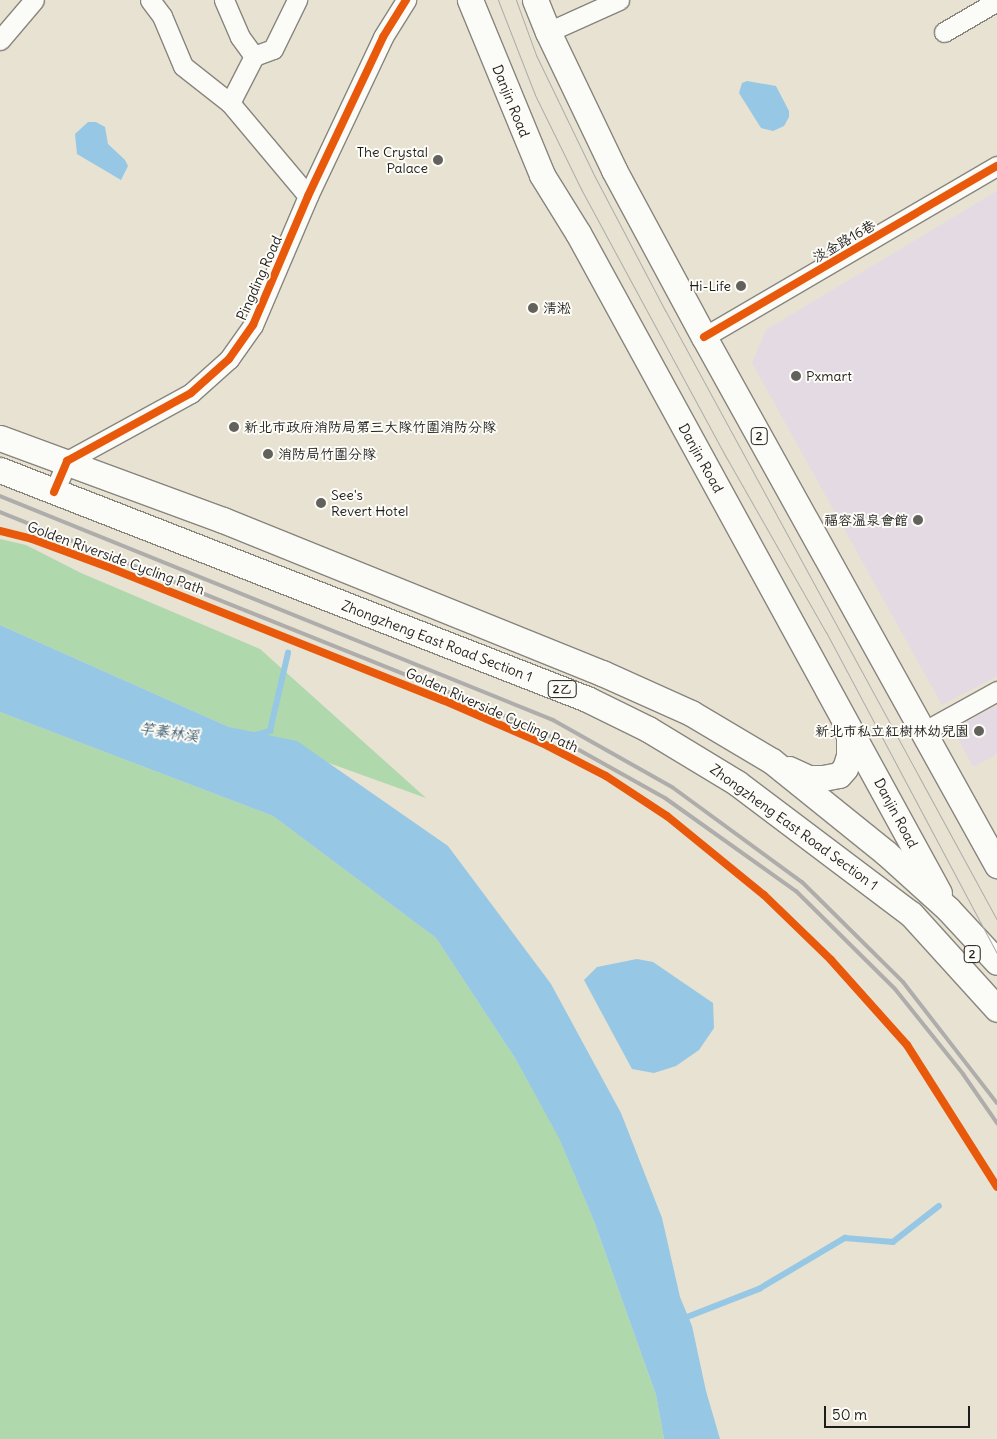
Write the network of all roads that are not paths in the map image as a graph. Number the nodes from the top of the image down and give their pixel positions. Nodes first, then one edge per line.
1 (34, 0) edge
2 (150, 0) edge
3 (224, 0) edge
4 (296, 0) edge
5 (406, 0) edge
6 (470, 0) edge
7 (535, 0) edge
8 (619, 0) edge
9 (997, 1) edge
10 (548, 32) junction
11 (944, 32) dead end
12 (0, 40) edge
13 (254, 56) junction
14 (230, 103) junction
15 (997, 166) edge
16 (308, 196) junction
17 (704, 337) junction
18 (0, 438) edge
19 (67, 461) junction
20 (0, 470) edge
21 (54, 492) junction
22 (997, 691) edge
23 (843, 716) junction
24 (924, 732) junction
25 (772, 761) junction
26 (997, 865) edge
27 (948, 909) junction
28 (997, 962) edge
29 (997, 998) edge
30 (997, 1009) edge

1 - 12 street
2 - 14 street
3 - 13 street
4 - 13 street
5 - 16 street, Pingding Road
6 - 23 main road, Danjin Road
7 - 10 main road, 2
8 - 10 street
9 - 11 street
10 - 17 main road, 2
13 - 14 street
14 - 16 street
15 - 17 street, 淡金路16巷
16 - 19 street, Pingding Road
17 - 24 main road, 2
18 - 19 main road, 2乙
19 - 21 street
19 - 25 main road, 2乙
20 - 21 main road, Zhongzheng East Road Section 1 / 2乙
21 - 30 main road, Zhongzheng East Road Section 1 / 2乙
22 - 24 street
23 - 25 main road
23 - 27 main road, Danjin Road
24 - 26 main road, 2
25 - 27 main road, 2乙
27 - 28 main road, 2乙
27 - 29 main road, 2

